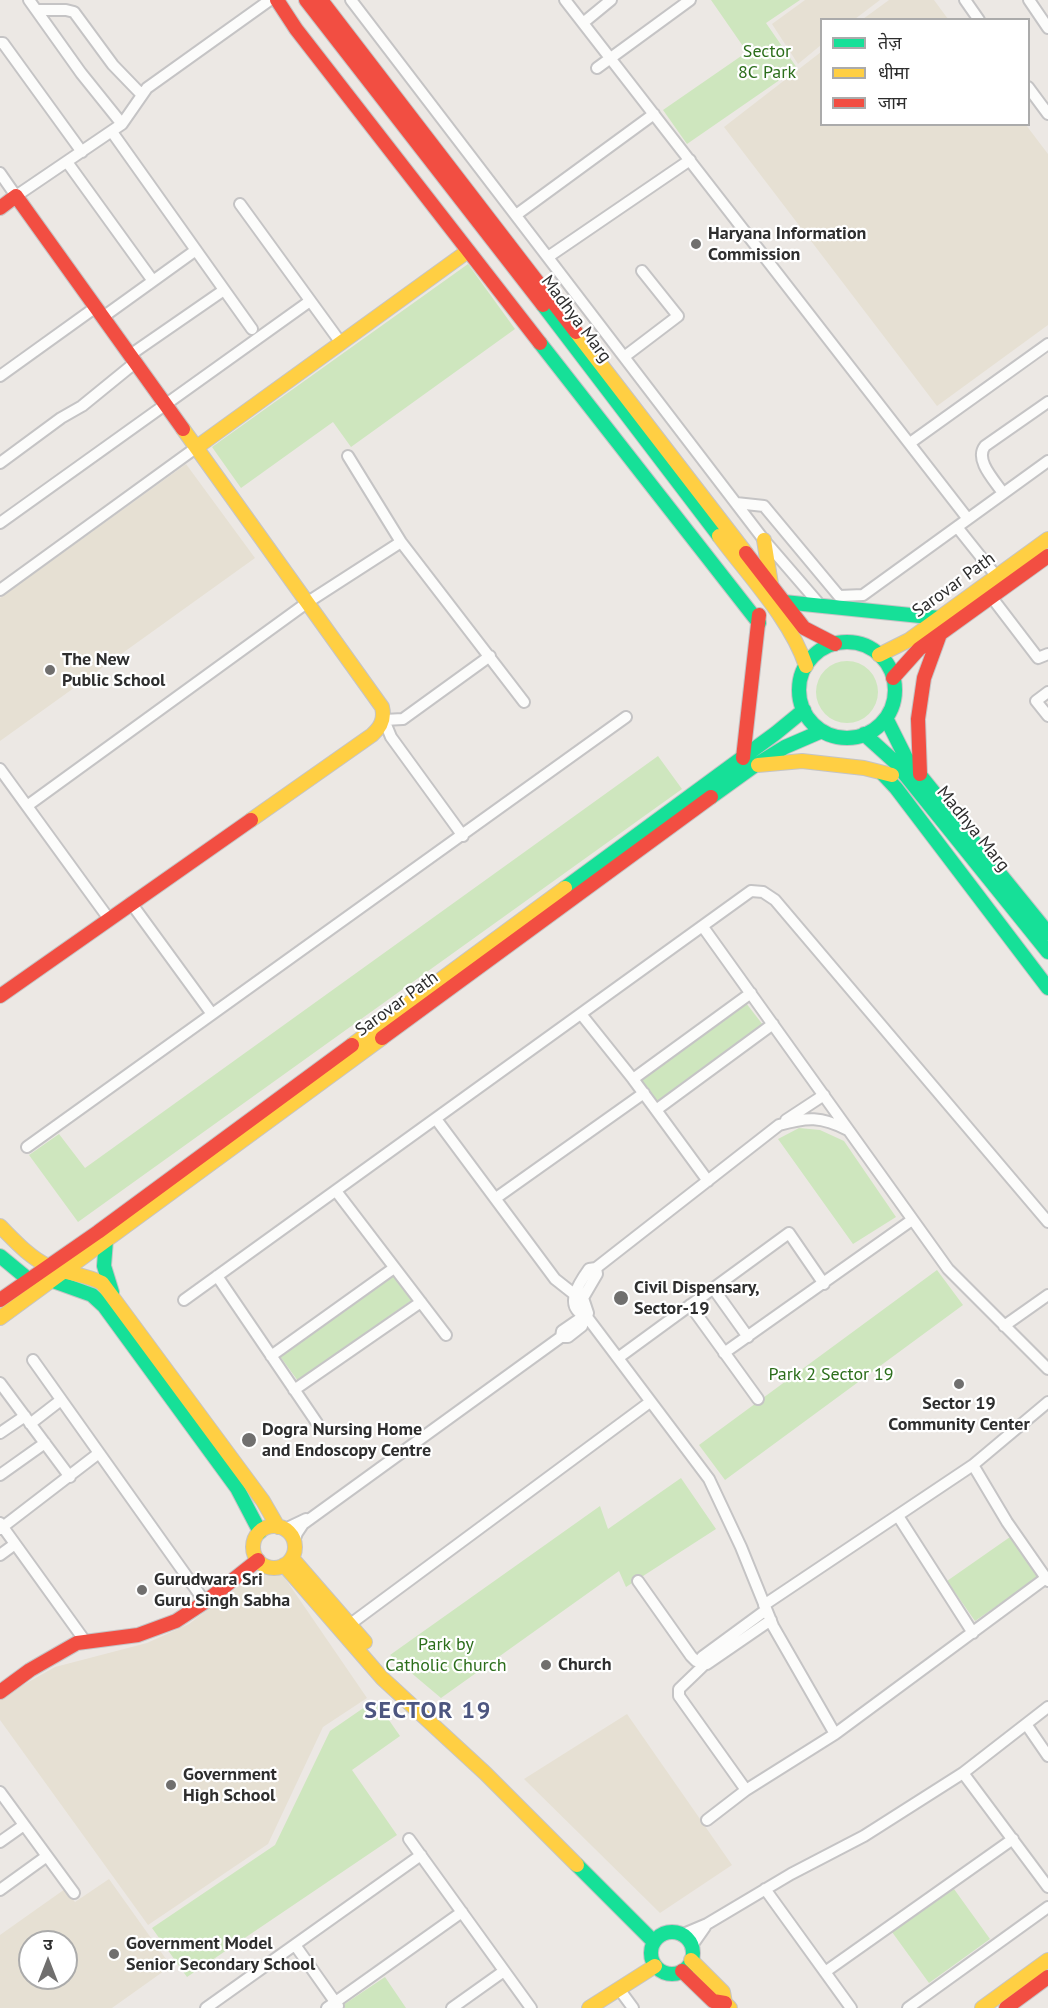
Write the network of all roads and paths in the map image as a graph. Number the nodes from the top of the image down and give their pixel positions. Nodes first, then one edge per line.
1 (29, 0) edge
2 (270, 0) edge
3 (277, 0) edge
4 (306, 0) edge
5 (321, 0) edge
6 (351, 0) edge
7 (565, 0) edge
8 (611, 0) edge
9 (690, 0) edge
10 (965, 0) edge
11 (1029, 0) edge
12 (37, 10) junction
13 (978, 18) edge
14 (583, 23) junction
15 (1048, 28) edge
16 (0, 43) edge
17 (610, 58) junction
18 (597, 68) dead end
19 (1030, 88) edge
20 (142, 94) junction
21 (654, 114) junction
22 (1048, 114) edge
23 (122, 124) junction
24 (112, 132) junction
25 (82, 152) junction
26 (690, 160) junction
27 (67, 162) junction
28 (0, 173) edge
29 (16, 196) junction
30 (240, 204) dead end
31 (0, 208) edge
32 (516, 215) junction
33 (196, 250) junction
34 (468, 251) junction
35 (548, 257) junction
36 (642, 271) dead end
37 (153, 281) junction
38 (224, 290) junction
39 (310, 301) junction
40 (99, 312) junction
41 (252, 329) dead end
42 (341, 343) junction
43 (1048, 344) edge
44 (624, 357) junction
45 (133, 359) junction
46 (0, 376) edge
47 (1048, 402) edge
48 (165, 403) junction
49 (910, 443) junction
50 (197, 447) junction
51 (348, 456) dead end
52 (1048, 461) edge
53 (0, 463) edge
54 (1003, 493) junction
55 (736, 503) junction
56 (968, 519) junction
57 (0, 523) edge
58 (957, 527) junction
59 (712, 529) junction
60 (1048, 539) edge
61 (765, 540) junction
62 (401, 542) junction
63 (694, 542) junction
64 (1048, 556) edge
65 (997, 577) junction
66 (0, 590) edge
67 (766, 590) junction
68 (308, 603) junction
69 (784, 603) junction
70 (996, 603) dead end
71 (821, 606) junction
72 (940, 618) junction
73 (759, 623) junction
74 (940, 634) junction
75 (835, 644) junction
76 (1048, 654) edge
77 (879, 655) junction
78 (490, 656) junction
79 (806, 666) junction
80 (893, 678) junction
81 (1048, 692) edge
82 (524, 702) dead end
83 (804, 710) junction
84 (1048, 716) edge
85 (626, 717) dead end
86 (886, 718) junction
87 (384, 720) junction
88 (822, 731) junction
89 (864, 734) junction
90 (748, 762) junction
91 (0, 769) edge
92 (882, 772) junction
93 (914, 777) junction
94 (27, 806) junction
95 (463, 836) junction
96 (131, 903) junction
97 (109, 919) junction
98 (703, 927) junction
99 (1048, 933) edge
100 (1048, 952) edge
101 (1048, 987) edge
102 (751, 993) junction
103 (0, 996) edge
104 (212, 1014) junction
105 (581, 1014) junction
106 (773, 1024) junction
107 (633, 1079) junction
108 (644, 1093) junction
109 (824, 1095) junction
110 (656, 1110) junction
111 (436, 1119) junction
112 (778, 1125) junction
113 (848, 1130) junction
114 (27, 1147) dead end
115 (708, 1181) junction
116 (336, 1191) junction
117 (496, 1198) junction
118 (912, 1220) junction
119 (1048, 1222) edge
120 (0, 1226) edge
121 (106, 1240) junction
122 (0, 1256) edge
123 (48, 1266) junction
124 (394, 1268) junction
125 (68, 1269) junction
126 (217, 1276) junction
127 (28, 1279) junction
128 (54, 1281) junction
129 (824, 1284) junction
130 (713, 1288) junction
131 (1048, 1295) edge
132 (578, 1296) junction
133 (116, 1299) junction
134 (0, 1300) edge
135 (184, 1300) dead end
136 (421, 1302) junction
137 (690, 1305) junction
138 (0, 1318) edge
139 (586, 1319) junction
140 (1004, 1326) junction
141 (446, 1335) dead end
142 (134, 1337) junction
143 (748, 1337) junction
144 (724, 1353) junction
145 (271, 1356) junction
146 (618, 1358) junction
147 (33, 1360) dead end
148 (1048, 1369) edge
149 (2, 1389) edge
150 (294, 1390) junction
151 (758, 1399) dead end
152 (62, 1400) junction
153 (650, 1402) junction
154 (1048, 1402) edge
155 (28, 1420) junction
156 (317, 1423) dead end
157 (0, 1433) edge
158 (45, 1443) junction
159 (99, 1453) junction
160 (973, 1465) junction
161 (0, 1475) edge
162 (70, 1477) junction
163 (242, 1484) junction
164 (317, 1514) junction
165 (898, 1516) junction
166 (1, 1526) edge
167 (281, 1528) junction
168 (260, 1532) junction
169 (294, 1541) junction
170 (15, 1545) junction
171 (0, 1555) edge
172 (258, 1560) junction
173 (288, 1562) junction
174 (1047, 1580) edge
175 (638, 1581) dead end
176 (205, 1602) junction
177 (767, 1612) junction
178 (346, 1628) junction
179 (973, 1633) junction
180 (85, 1641) junction
181 (703, 1663) junction
182 (0, 1692) edge
183 (1048, 1707) edge
184 (1026, 1724) junction
185 (835, 1734) junction
186 (1048, 1756) edge
187 (963, 1773) junction
188 (746, 1790) junction
189 (1, 1796) edge
190 (707, 1820) dead end
191 (24, 1825) junction
192 (409, 1839) dead end
193 (1013, 1839) junction
194 (0, 1842) edge
195 (421, 1855) junction
196 (47, 1856) junction
197 (1048, 1887) edge
198 (765, 1889) junction
199 (0, 1890) edge
200 (74, 1893) dead end
201 (1048, 1907) edge
202 (462, 1912) junction
203 (707, 1924) junction
204 (681, 1935) junction
205 (656, 1939) junction
206 (295, 1945) junction
207 (688, 1959) junction
208 (1048, 1960) edge
209 (655, 1966) junction
210 (504, 1971) junction
211 (825, 1972) junction
212 (1048, 1977) edge
213 (619, 1989) junction
214 (334, 2006) edge
215 (728, 2006) edge
216 (206, 2008) edge
217 (452, 2008) edge
218 (531, 2008) edge
219 (589, 2008) edge
220 (633, 2008) edge
221 (851, 2008) edge
222 (908, 2008) edge
223 (982, 2008) edge
224 (1006, 2008) edge

1 - 12 street
2 - 20 street
3 - 34 main road
4 - 59 main road, Madhya Marg
5 - 67 main road, Madhya Marg
6 - 32 street
7 - 14 street
8 - 14 street
9 - 17 street
10 - 13 street
11 - 15 street
12 - 20 street
12 - 23 street
14 - 17 street
16 - 25 street
17 - 18 street
17 - 21 street
19 - 22 street
20 - 23 street
21 - 26 street
21 - 32 street
23 - 24 street
24 - 25 street
24 - 33 street
25 - 27 street
26 - 35 street
26 - 49 street
27 - 29 street
27 - 37 street
28 - 29 street
29 - 31 main road
29 - 40 main road
30 - 39 street
32 - 35 street
33 - 37 street
33 - 38 street
34 - 42 main road
34 - 63 main road
35 - 44 street
36 - 44 street
37 - 40 street
38 - 41 street
38 - 45 street
39 - 42 street
39 - 48 street
40 - 45 main road
40 - 46 street
42 - 50 main road
43 - 49 street
44 - 55 street
45 - 48 main road
45 - 53 street
47 - 54 street
48 - 50 main road
48 - 57 street
49 - 56 street
50 - 66 street
50 - 68 main road
51 - 62 street
52 - 54 street
54 - 56 street
55 - 58 street
55 - 61 street
56 - 58 street
58 - 65 street
59 - 63 main road
59 - 67 main road, Madhya Marg
60 - 65 main road, Sarovar Path
61 - 67 main road
61 - 71 street
62 - 68 street
62 - 78 street
63 - 73 main road
64 - 74 main road, Sarovar Path
65 - 72 main road, Sarovar Path
67 - 69 main road, Madhya Marg
67 - 73 main road
67 - 79 main road, Madhya Marg
68 - 87 main road
68 - 94 street
69 - 71 main road
69 - 75 main road, Madhya Marg
70 - 76 street
71 - 72 main road
72 - 77 main road, Sarovar Path
73 - 90 main road
74 - 80 main road, Sarovar Path
74 - 93 main road
75 - 77 main road
75 - 79 main road
77 - 80 main road
78 - 82 street
78 - 87 street
79 - 83 main road
80 - 86 main road
81 - 84 street
83 - 88 main road
83 - 90 main road, Sarovar Path
85 - 95 street
86 - 89 main road
86 - 93 main road, Madhya Marg
87 - 95 street
87 - 96 main road
88 - 89 main road
88 - 90 main road, Sarovar Path
89 - 93 main road, Madhya Marg
90 - 92 main road
90 - 121 main road, Sarovar Path
90 - 123 main road, Sarovar Path
91 - 94 street
92 - 93 main road
92 - 101 main road
93 - 99 main road, Madhya Marg
93 - 100 main road, Madhya Marg
94 - 97 street
95 - 104 street
96 - 97 main road
96 - 104 street
97 - 103 main road
98 - 102 street
98 - 105 street
98 - 119 street
102 - 106 street
102 - 107 street
104 - 114 street
105 - 107 street
105 - 111 street
106 - 109 street
106 - 110 street
107 - 108 street
108 - 110 street
108 - 117 street
109 - 112 street
109 - 113 street
110 - 115 street
111 - 116 street
111 - 117 street
112 - 113 street
112 - 115 street
113 - 118 street
115 - 132 street
116 - 124 street
116 - 126 street
117 - 132 street
118 - 129 street
118 - 140 street
120 - 123 main road
121 - 125 main road, Sarovar Path
121 - 133 main road
122 - 127 main road
123 - 125 main road
123 - 127 main road, Sarovar Path
124 - 136 street
124 - 145 street
125 - 128 main road, Sarovar Path
125 - 133 main road
126 - 135 street
126 - 145 street
127 - 128 main road
127 - 134 main road, Sarovar Path
128 - 138 main road, Sarovar Path
128 - 142 main road
129 - 130 street
129 - 143 street
130 - 137 street
130 - 143 street
131 - 140 street
132 - 139 street
133 - 142 main road
136 - 141 street
136 - 150 street
137 - 144 street
137 - 146 street
139 - 146 street
139 - 164 street
140 - 148 street
142 - 163 main road
143 - 144 street
144 - 151 street
145 - 150 street
146 - 153 street
147 - 152 street
149 - 155 street
150 - 156 street
152 - 155 street
152 - 159 street
153 - 177 street
153 - 178 street
154 - 160 street
155 - 157 street
155 - 158 street
158 - 161 street
158 - 162 street
159 - 162 street
159 - 176 street
160 - 165 street
160 - 174 street
162 - 166 street
163 - 167 main road
163 - 168 main road
164 - 167 street
164 - 169 street
165 - 177 street
165 - 179 street
166 - 170 street
167 - 168 main road
167 - 169 main road
168 - 172 main road
169 - 173 main road
170 - 171 street
170 - 180 street
172 - 173 main road
172 - 176 main road
173 - 178 main road
174 - 179 street
175 - 181 street
176 - 180 main road
177 - 181 street
177 - 185 street
178 - 205 main road
179 - 185 street
180 - 182 main road
181 - 188 street
183 - 184 street
184 - 186 street
184 - 187 street
185 - 188 street
187 - 193 street
187 - 198 street
188 - 190 street
189 - 191 street
191 - 194 street
191 - 196 street
192 - 195 street
193 - 197 street
193 - 211 street
195 - 202 street
195 - 206 street
196 - 199 street
196 - 200 street
198 - 203 street
198 - 211 street
201 - 222 street
202 - 210 street
202 - 214 street
203 - 204 street
203 - 207 street
204 - 205 main road
204 - 207 main road
205 - 209 main road
206 - 214 street
206 - 216 street
207 - 209 main road
207 - 215 main road
208 - 223 main road
209 - 213 main road
210 - 217 street
210 - 218 street
211 - 221 street
212 - 224 main road
213 - 219 main road
213 - 220 street

